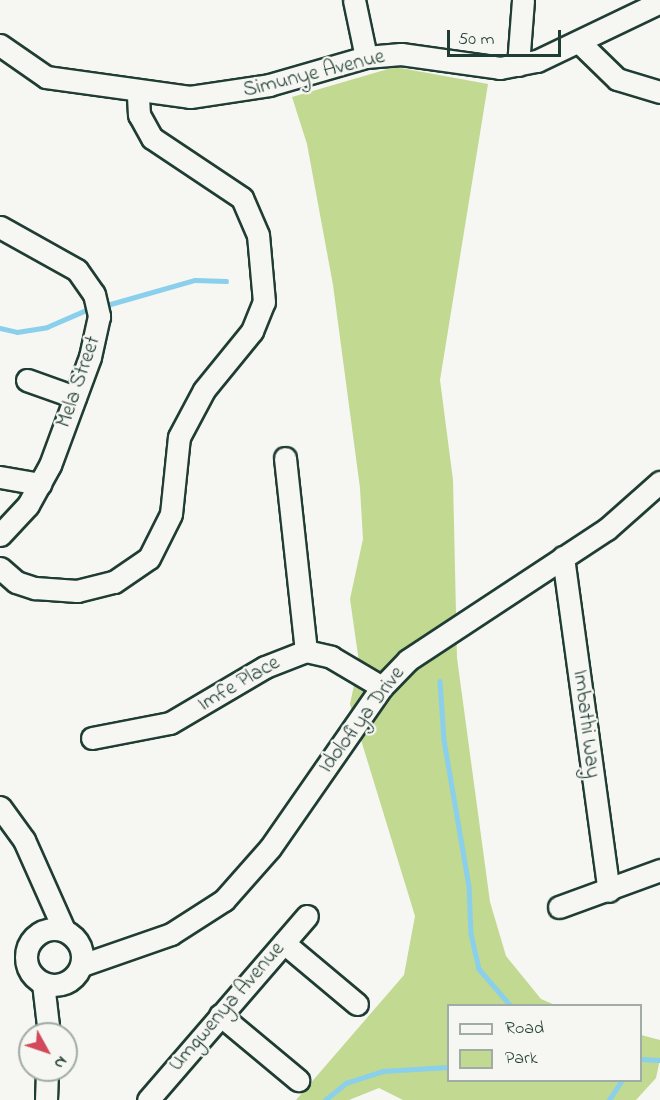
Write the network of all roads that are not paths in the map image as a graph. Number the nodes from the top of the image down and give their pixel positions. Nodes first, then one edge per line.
1 (354, 0) edge
2 (523, 0) edge
3 (660, 2) edge
4 (580, 43) junction
5 (0, 45) edge
6 (366, 57) junction
7 (518, 65) junction
8 (660, 92) edge
9 (138, 93) junction
10 (1, 229) edge
11 (27, 380) dead end
12 (75, 398) junction
13 (285, 458) dead end
14 (0, 477) edge
15 (660, 482) edge
16 (40, 484) junction
17 (0, 535) edge
18 (563, 557) junction
19 (0, 568) edge
20 (306, 651) junction
21 (382, 687) junction
22 (92, 738) dead end
23 (0, 807) edge
24 (660, 870) edge
25 (609, 891) junction
26 (45, 896) junction
27 (559, 907) dead end
28 (307, 916) dead end
29 (39, 932) junction
30 (71, 935) junction
31 (284, 943) junction
32 (115, 950) junction
33 (82, 965) junction
34 (53, 984) junction
35 (357, 1005) dead end
36 (220, 1015) junction
37 (50, 1022) edge
38 (298, 1080) dead end
39 (47, 1082) edge
40 (46, 1100) edge
41 (148, 1100) edge

1 - 6 street
2 - 7 street
3 - 4 street, Simunye Avenue
4 - 7 street, Simunye Avenue
4 - 8 street
5 - 9 street, Simunye Avenue
6 - 7 street, Simunye Avenue
6 - 9 street, Simunye Avenue
9 - 19 street
10 - 12 street, Mela Street
11 - 12 street
12 - 16 street, Mela Street
13 - 20 street
14 - 16 street
15 - 18 street, Idolofiya Drive
16 - 17 street, Mela Street
18 - 21 street, Idolofiya Drive
18 - 25 street, Imbathi Way
20 - 21 street, Imfe Place
20 - 22 street, Imfe Place
21 - 32 street, Idolofiya Drive
23 - 26 street
24 - 25 street
25 - 27 street
26 - 29 street
26 - 30 street
28 - 31 street, Umgwenya Avenue
29 - 30 street
29 - 34 street
30 - 32 street
30 - 33 street
31 - 35 street
31 - 36 street, Umgwenya Avenue
32 - 33 street, Idolofiya Drive
33 - 34 street
34 - 37 street
36 - 38 street
36 - 41 street, Umgwenya Avenue
39 - 40 street

